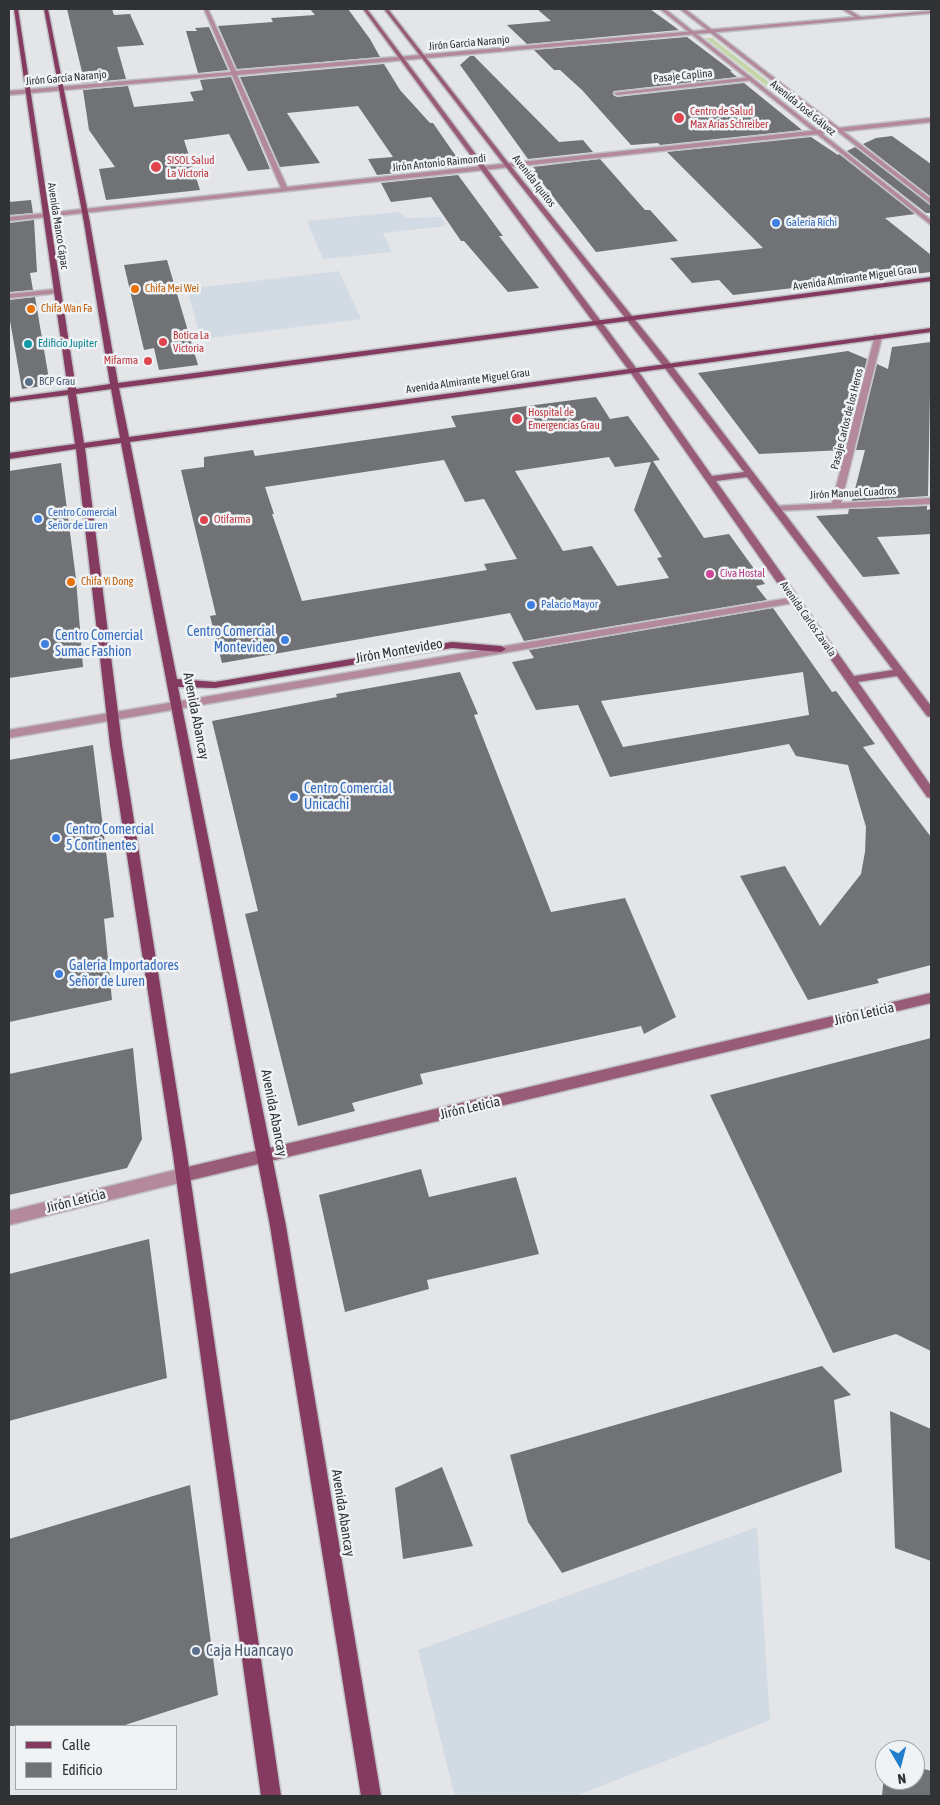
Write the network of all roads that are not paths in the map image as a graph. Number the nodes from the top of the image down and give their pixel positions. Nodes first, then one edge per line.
1 (16, 9) edge
2 (46, 9) edge
3 (206, 9) edge
4 (365, 9) edge
5 (386, 9) edge
6 (662, 9) edge
7 (682, 9) edge
8 (844, 9) edge
9 (931, 12) edge
10 (860, 18) junction
11 (710, 31) junction
12 (693, 32) junction
13 (423, 58) junction
14 (403, 59) junction
15 (235, 74) junction
16 (751, 79) junction
17 (61, 89) junction
18 (28, 91) junction
19 (9, 93) edge
20 (617, 93) dead end
21 (931, 120) edge
22 (840, 131) junction
23 (820, 134) junction
24 (508, 166) junction
25 (484, 169) junction
26 (285, 190) junction
27 (931, 202) edge
28 (84, 211) junction
29 (45, 215) junction
30 (9, 219) edge
31 (931, 223) edge
32 (931, 279) edge
33 (57, 291) junction
34 (9, 296) edge
35 (632, 322) junction
36 (601, 326) junction
37 (931, 330) edge
38 (878, 337) junction
39 (665, 363) junction
40 (631, 367) junction
41 (115, 386) junction
42 (72, 392) junction
43 (9, 400) edge
44 (125, 438) junction
45 (80, 444) junction
46 (9, 456) edge
47 (750, 474) junction
48 (710, 479) junction
49 (931, 501) edge
50 (836, 506) junction
51 (776, 509) junction
52 (795, 600) junction
53 (501, 649) junction
54 (900, 672) junction
55 (852, 680) junction
56 (171, 682) junction
57 (176, 705) junction
58 (931, 713) edge
59 (113, 716) junction
60 (9, 734) edge
61 (931, 794) edge
62 (931, 998) edge
63 (264, 1156) junction
64 (183, 1175) junction
65 (9, 1218) edge
66 (270, 1796) edge
67 (371, 1796) edge

1 - 18 main road, Avenida Manco Cápac
2 - 17 main road, Avenida Manco Cápac
3 - 15 street
4 - 14 main road
5 - 13 main road, Avenida Iquitos
6 - 12 street, Avenida José Gálvez
7 - 11 street, Avenida José Gálvez
8 - 10 street
9 - 10 street, Jirón García Naranjo
10 - 11 street, Jirón García Naranjo
11 - 12 street, Jirón García Naranjo
11 - 22 street, Avenida José Gálvez
12 - 13 street, Jirón García Naranjo
12 - 16 street, Avenida José Gálvez
13 - 14 street, Jirón García Naranjo
13 - 24 main road, Avenida Iquitos
14 - 15 street, Jirón García Naranjo
14 - 25 main road
15 - 17 street, Jirón García Naranjo
15 - 26 street
16 - 20 street, Pasaje Caplina
16 - 23 street, Avenida José Gálvez
17 - 18 street, Jirón García Naranjo
17 - 28 main road, Avenida Manco Cápac
18 - 19 street, Jirón García Naranjo
18 - 29 main road, Avenida Manco Cápac
21 - 22 street, Jirón Antonio Raimondi
22 - 23 street, Jirón Antonio Raimondi
22 - 27 street, Avenida José Gálvez
23 - 24 street, Jirón Antonio Raimondi
23 - 31 street, Avenida José Gálvez
24 - 25 street, Jirón Antonio Raimondi
24 - 35 main road, Avenida Iquitos
25 - 26 street, Jirón Antonio Raimondi
25 - 36 main road
26 - 28 street, Jirón Antonio Raimondi
28 - 29 street, Jirón Antonio Raimondi
28 - 41 main road, Avenida Manco Cápac
29 - 30 street, Jirón Antonio Raimondi
29 - 33 main road, Avenida Manco Cápac
32 - 35 main road, Avenida Almirante Miguel Grau
33 - 34 street
33 - 42 main road, Avenida Manco Cápac
35 - 36 main road, Avenida Almirante Miguel Grau
35 - 39 main road, Avenida Iquitos
36 - 40 main road
36 - 41 main road, Avenida Almirante Miguel Grau
37 - 38 main road, Avenida Almirante Miguel Grau
38 - 39 main road, Avenida Almirante Miguel Grau
38 - 50 street, Pasaje Carlos de los Heros
39 - 40 main road, Avenida Almirante Miguel Grau
39 - 47 main road
40 - 44 main road, Avenida Almirante Miguel Grau
40 - 48 main road, Avenida Carlos Zavala
41 - 42 main road, Avenida Almirante Miguel Grau
41 - 44 main road, Avenida Manco Cápac
42 - 43 main road, Avenida Almirante Miguel Grau
42 - 45 main road, Avenida Manco Cápac
44 - 45 main road, Avenida Almirante Miguel Grau
44 - 56 main road, Avenida Abancay
45 - 46 main road, Avenida Almirante Miguel Grau
45 - 59 main road
47 - 48 main road
47 - 51 main road
48 - 52 main road, Avenida Carlos Zavala
49 - 50 street, Jirón Manuel Cuadros
50 - 51 street, Jirón Manuel Cuadros
51 - 54 main road
52 - 53 street, Jirón Montevideo
52 - 55 main road, Avenida Carlos Zavala
53 - 56 main road
53 - 57 street, Jirón Montevideo
54 - 55 main road
54 - 58 main road
55 - 61 main road, Avenida Carlos Zavala
56 - 57 main road, Avenida Abancay
57 - 59 street, Jirón Montevideo
57 - 63 main road, Avenida Abancay
59 - 60 street, Jirón Montevideo
59 - 64 main road
62 - 63 main road, Jirón Leticia
63 - 64 main road, Jirón Leticia
63 - 67 main road, Avenida Abancay
64 - 65 street, Jirón Leticia
64 - 66 main road

